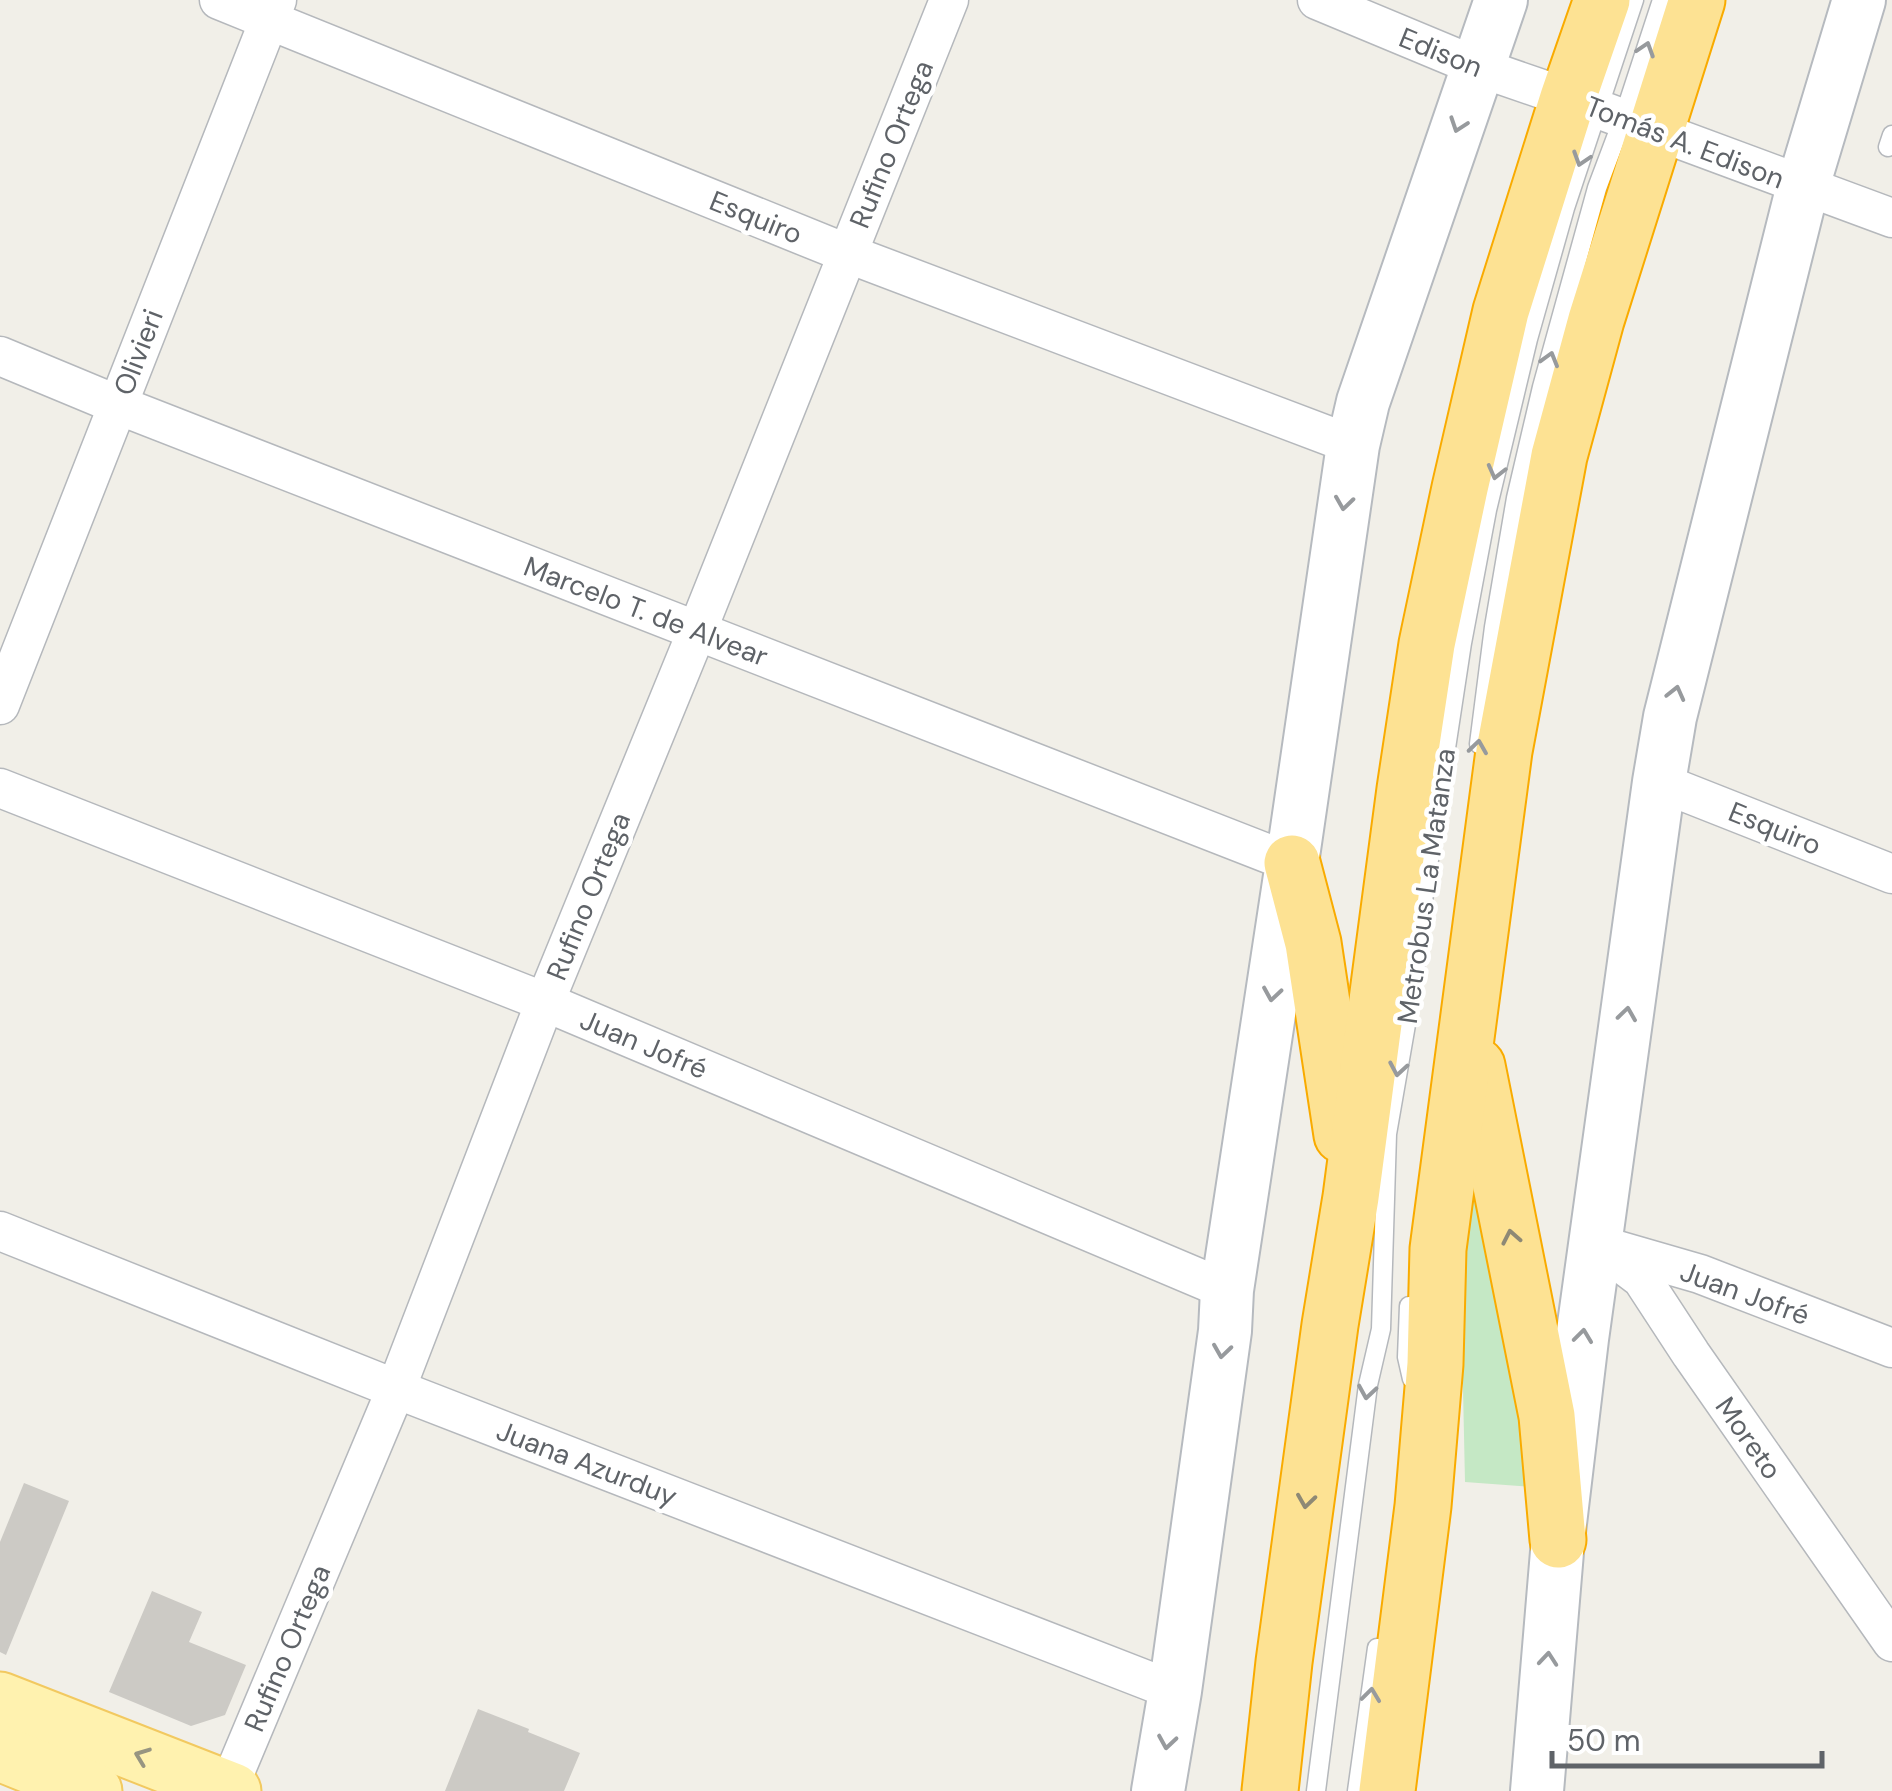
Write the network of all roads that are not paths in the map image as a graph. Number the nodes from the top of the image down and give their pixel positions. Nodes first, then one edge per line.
1 (218, 0) edge
2 (949, 0) edge
3 (1317, 0) edge
4 (1501, 0) edge
5 (1616, 0) edge
6 (1634, 0) edge
7 (1662, 0) edge
8 (1697, 0) edge
9 (1859, 0) edge
10 (273, 10) edge
11 (1478, 68) junction
12 (1605, 84) edge
13 (1803, 186) junction
14 (1892, 218) edge
15 (846, 254) junction
16 (0, 356) edge
17 (118, 404) junction
18 (1353, 445) junction
19 (696, 631) junction
20 (0, 705) edge
21 (1476, 761) dead end
22 (1659, 782) junction
23 (0, 788) edge
24 (1292, 863) junction
25 (1892, 874) edge
26 (545, 1002) junction
27 (1468, 1018) junction
28 (1351, 1197) junction
29 (0, 1231) edge
30 (1596, 1244) junction
31 (1410, 1287) dead end
32 (1227, 1290) junction
33 (1892, 1348) edge
34 (396, 1389) junction
35 (1410, 1396) dead end
36 (1558, 1540) junction
37 (1381, 1623) dead end
38 (1892, 1642) edge
39 (1284, 1662) junction
40 (1175, 1691) junction
41 (0, 1700) edge
42 (0, 1753) edge
43 (229, 1790) edge
44 (94, 1791) edge
45 (1158, 1791) edge
46 (1228, 1791) edge
47 (1270, 1791) edge
48 (1316, 1791) edge
49 (1357, 1791) edge
50 (1386, 1791) edge
51 (1537, 1791) edge

1 - 10 street, Esquiro
2 - 15 street, Rufino Ortega
3 - 11 street, Edison
4 - 11 street
5 - 12 lane, Metrobus La Matanza
6 - 12 lane, Metrobus La Matanza
12 -> 7 lane, Metrobus La Matanza
8 - 12 highway
9 - 13 street
10 - 15 street, Esquiro
10 - 17 street, Olivieri
11 - 12 street, Edison
11 -> 18 street
12 - 13 street, Tomás A. Edison
21 -> 12 lane, Metrobus La Matanza
12 - 27 highway
12 - 28 highway
12 -> 48 lane, Metrobus La Matanza
13 - 14 street
22 -> 13 street
15 - 18 street, Esquiro
15 - 19 street, Rufino Ortega
16 - 17 street, Marcelo T. de Alvear
17 - 19 street, Marcelo T. de Alvear
17 - 20 street, Olivieri
18 -> 24 street
19 - 24 street, Marcelo T. de Alvear
19 - 26 street, Rufino Ortega
22 - 25 street, Esquiro
30 -> 22 street
23 - 26 street, Juan Jofré
24 - 28 highway
24 -> 32 street
26 - 32 street, Juan Jofré
26 - 34 street, Rufino Ortega
36 -> 27 highway
27 - 50 highway
28 -> 39 highway
29 - 34 street, Juana Azurduy
30 - 33 street, Juan Jofré
36 -> 30 street
30 - 38 street, Moreto
31 - 35 lane
32 -> 40 street
34 - 40 street, Juana Azurduy
34 - 43 street, Rufino Ortega
51 -> 36 street
49 -> 37 lane
39 - 46 highway
39 - 47 highway
40 -> 45 street
43 -> 41 main road
42 - 44 main road

